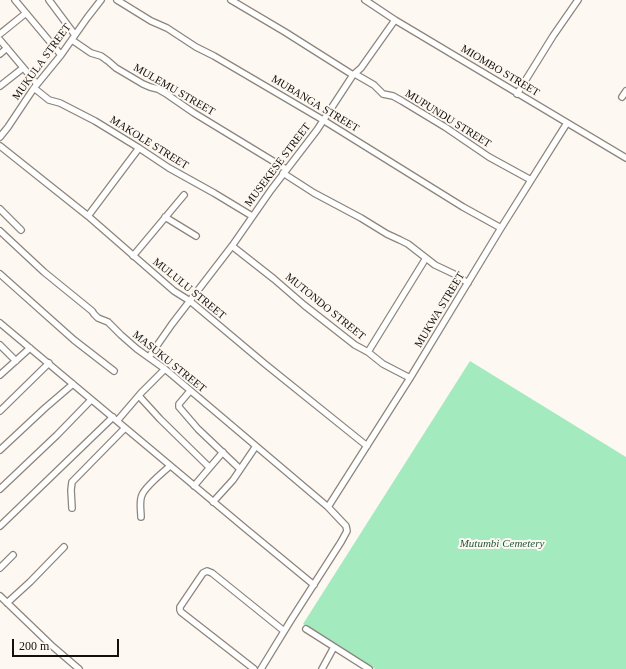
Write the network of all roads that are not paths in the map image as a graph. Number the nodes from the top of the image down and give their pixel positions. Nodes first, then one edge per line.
1 (15, 0) edge
2 (49, 0) edge
3 (101, 0) edge
4 (117, 0) edge
5 (231, 0) edge
6 (365, 0) edge
7 (578, 0) edge
8 (26, 13) junction
9 (395, 20) junction
10 (0, 34) edge
11 (73, 37) junction
12 (0, 40) edge
13 (7, 48) junction
14 (0, 54) edge
15 (61, 55) junction
16 (23, 68) junction
17 (354, 74) junction
18 (0, 86) edge
19 (36, 86) junction
20 (626, 92) edge
21 (517, 94) junction
22 (622, 97) dead end
23 (323, 120) junction
24 (567, 123) junction
25 (0, 137) edge
26 (0, 146) edge
27 (139, 148) junction
28 (626, 158) edge
29 (285, 171) junction
30 (531, 180) junction
31 (184, 194) dead end
32 (0, 209) edge
33 (88, 216) junction
34 (252, 216) junction
35 (165, 217) junction
36 (501, 228) junction
37 (21, 230) dead end
38 (0, 231) edge
39 (196, 236) dead end
40 (232, 246) junction
41 (133, 256) junction
42 (426, 258) junction
43 (0, 274) edge
44 (468, 283) junction
45 (190, 301) junction
46 (0, 323) edge
47 (0, 345) edge
48 (30, 348) junction
49 (368, 352) junction
50 (149, 357) junction
51 (16, 361) junction
52 (49, 363) junction
53 (165, 369) junction
54 (114, 371) dead end
55 (0, 376) edge
56 (410, 378) junction
57 (73, 384) junction
58 (190, 391) junction
59 (139, 396) junction
60 (91, 400) junction
61 (0, 411) edge
62 (115, 419) junction
63 (125, 428) junction
64 (256, 446) junction
65 (367, 446) junction
66 (0, 450) edge
67 (222, 452) junction
68 (170, 466) junction
69 (209, 467) junction
70 (240, 469) junction
71 (194, 486) junction
72 (0, 489) edge
73 (214, 502) junction
74 (328, 507) junction
75 (72, 508) dead end
76 (141, 517) dead end
77 (0, 526) edge
78 (64, 547) dead end
79 (13, 555) dead end
80 (0, 568) edge
81 (314, 585) junction
82 (0, 596) edge
83 (7, 603) junction
84 (306, 629) dead end
85 (284, 631) junction
86 (334, 646) junction
87 (367, 668) edge
88 (79, 669) edge
89 (254, 669) edge
90 (261, 669) edge
91 (322, 669) edge

1 - 8 street
2 - 11 street, MULEMU STREET
3 - 11 street, MUKULA STREET
4 - 23 street, MUBANGA STREET
5 - 17 street, MUPUNDU STREET
6 - 9 street, MIOMBO STREET
7 - 21 street
8 - 10 street
8 - 15 street
9 - 17 street, MUSEKESE STREET
9 - 21 street, MIOMBO STREET
11 - 15 street, MUKULA STREET
11 - 29 street, MULEMU STREET
12 - 13 street, MAKOLE STREET
13 - 14 street
13 - 16 street, MAKOLE STREET
15 - 19 street, MUKULA STREET
16 - 18 street
16 - 19 street, MAKOLE STREET
17 - 23 street, MUSEKESE STREET
17 - 30 street, MUPUNDU STREET
19 - 25 street, MUKULA STREET
19 - 27 street, MAKOLE STREET
20 - 22 street
21 - 24 street, MIOMBO STREET
23 - 29 street, MUSEKESE STREET
23 - 36 street, MUBANGA STREET
24 - 28 street, MIOMBO STREET
24 - 30 street, MUKWA STREET
26 - 33 street, MULULU STREET
27 - 33 street
27 - 34 street, MAKOLE STREET
29 - 34 street, MUSEKESE STREET
29 - 42 street, MULEMU STREET
30 - 36 street, MUKWA STREET
31 - 35 street
32 - 37 street
33 - 41 street, MULULU STREET
34 - 40 street, MUSEKESE STREET
35 - 39 street
35 - 41 street
36 - 44 street, MUKWA STREET
38 - 50 street, MASUKU STREET
40 - 45 street, MUSEKESE STREET
40 - 49 street, MUTONDO STREET
41 - 45 street, MULULU STREET
42 - 44 street, MULEMU STREET
42 - 49 street
43 - 54 street
44 - 56 street, MUKWA STREET
45 - 50 street, MUSEKESE STREET
45 - 65 street, MULULU STREET
46 - 48 street
47 - 51 street
48 - 51 street
48 - 52 street
49 - 56 street, MUTONDO STREET
50 - 53 street, MASUKU STREET
51 - 55 street
52 - 57 street
52 - 61 street
53 - 58 street, MASUKU STREET
53 - 59 street
56 - 65 street, MUKWA STREET
57 - 60 street
57 - 66 street
58 - 64 street, MASUKU STREET
58 - 67 street
59 - 62 street
59 - 69 street
60 - 62 street
60 - 72 street
62 - 63 street
62 - 77 street
63 - 68 street
63 - 75 street
64 - 70 street
64 - 74 street, MASUKU STREET
65 - 74 street, MUKWA STREET
67 - 69 street
67 - 70 street
68 - 71 street
68 - 76 street
69 - 71 street
70 - 73 street
71 - 73 street
73 - 81 street
74 - 81 street, MASUKU STREET
78 - 83 street
79 - 80 street
81 - 85 street
82 - 83 street
83 - 88 street
84 - 86 street
85 - 89 street
85 - 90 street
86 - 87 street
86 - 91 street

